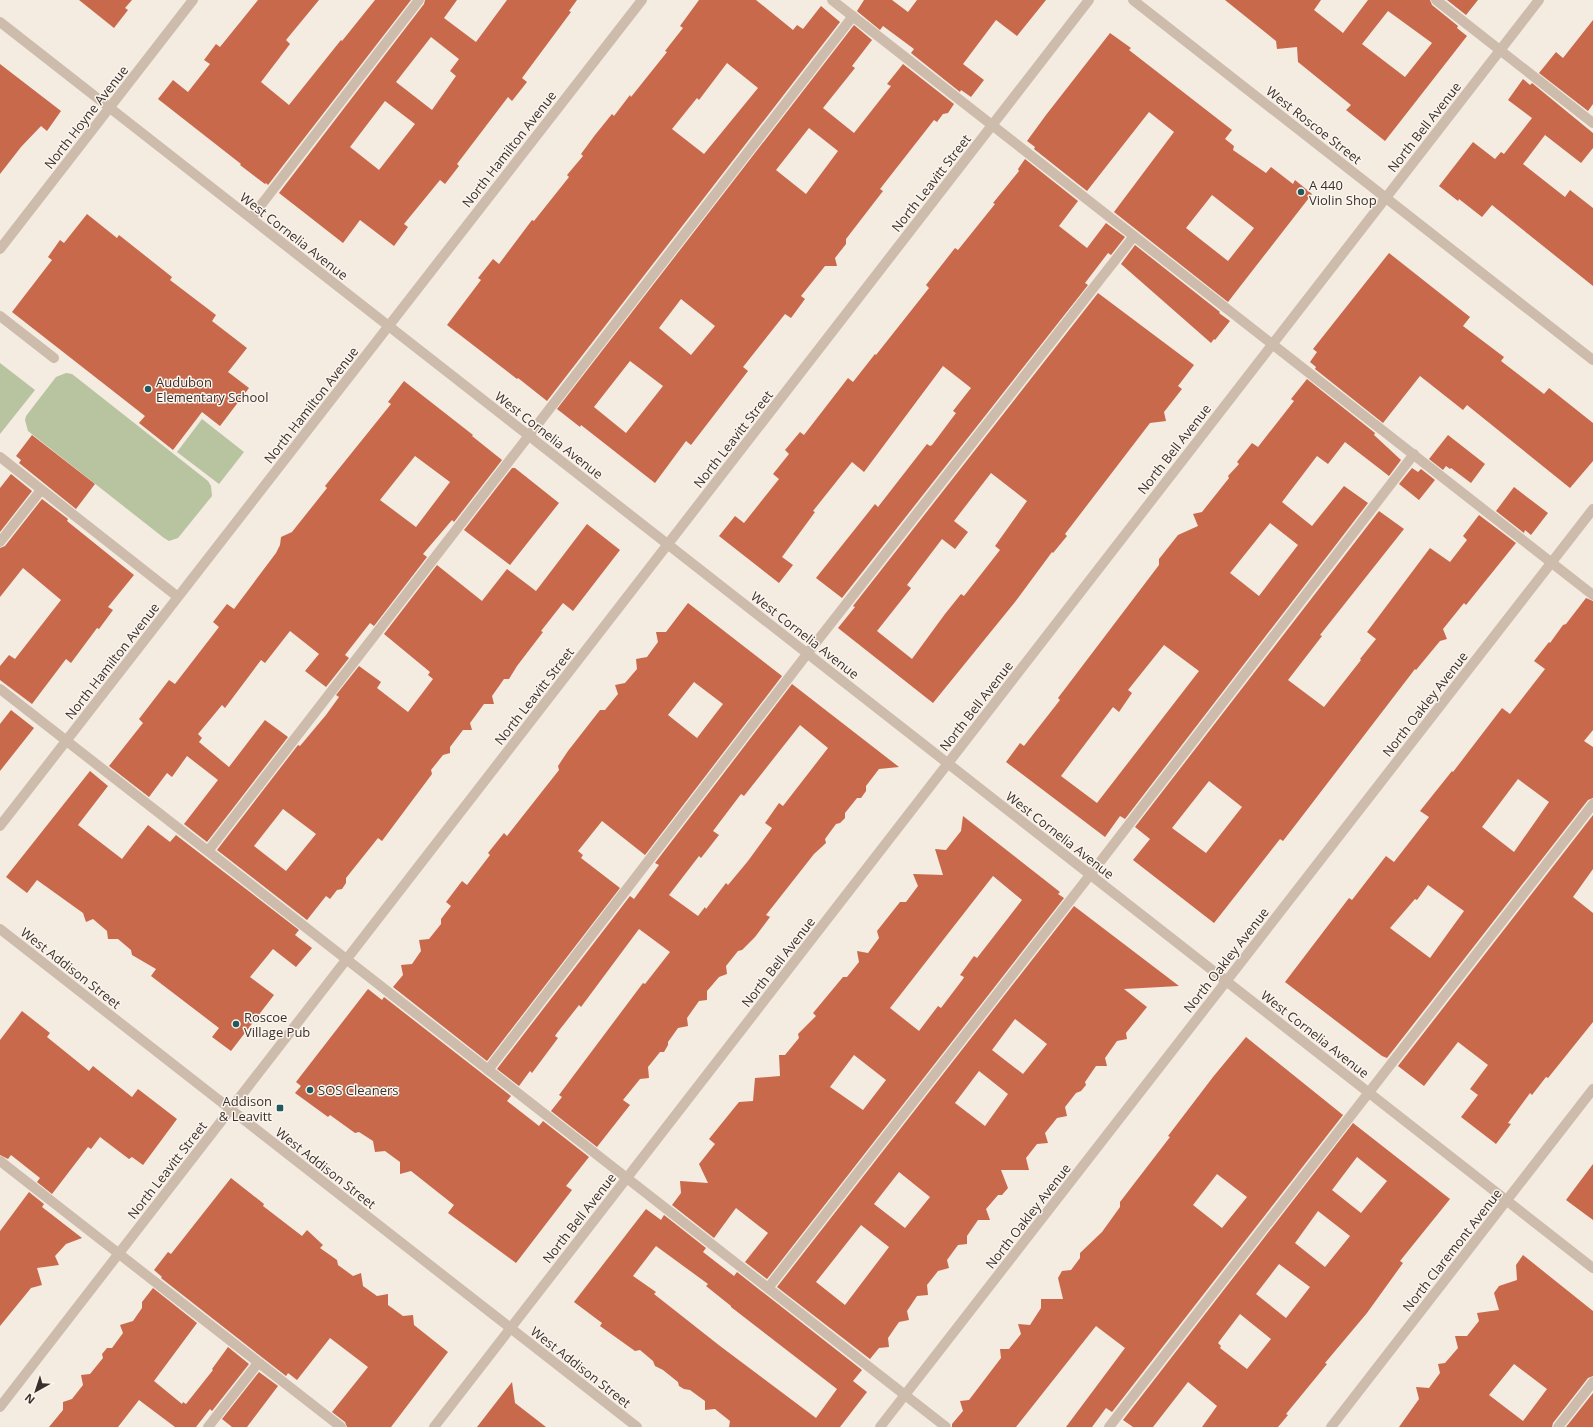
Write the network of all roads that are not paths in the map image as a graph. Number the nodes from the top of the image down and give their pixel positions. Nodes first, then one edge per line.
1 (193, 0) edge
2 (418, 0) edge
3 (642, 0) edge
4 (832, 0) edge
5 (1089, 0) edge
6 (1133, 0) edge
7 (1436, 0) edge
8 (1539, 0) edge
9 (853, 16) junction
10 (0, 22) edge
11 (1500, 50) junction
12 (110, 108) junction
13 (1593, 123) edge
14 (993, 125) junction
15 (1386, 198) junction
16 (251, 218) junction
17 (1134, 236) junction
18 (0, 249) edge
19 (0, 316) edge
20 (388, 326) junction
21 (1272, 344) junction
22 (54, 358) dead end
23 (1593, 360) edge
24 (528, 435) junction
25 (1414, 454) junction
26 (0, 457) edge
27 (41, 490) junction
28 (1593, 509) edge
29 (0, 542) edge
30 (668, 545) junction
31 (1552, 562) junction
32 (1593, 595) edge
33 (178, 597) junction
34 (807, 654) junction
35 (0, 689) edge
36 (66, 741) junction
37 (948, 763) junction
38 (1593, 804) edge
39 (0, 826) edge
40 (208, 852) junction
41 (1090, 875) junction
42 (0, 929) edge
43 (347, 960) junction
44 (1226, 981) junction
45 (488, 1070) junction
46 (1593, 1089) edge
47 (1369, 1093) junction
48 (230, 1110) junction
49 (0, 1161) edge
50 (627, 1178) junction
51 (1506, 1201) junction
52 (119, 1254) junction
53 (1593, 1268) edge
54 (768, 1288) junction
55 (510, 1328) junction
56 (258, 1362) junction
57 (1593, 1382) edge
58 (905, 1395) junction
59 (0, 1407) edge
60 (208, 1427) edge
61 (341, 1427) edge
62 (434, 1427) edge
63 (637, 1427) edge
64 (880, 1427) edge
65 (946, 1427) edge
66 (1109, 1427) edge
67 (1331, 1427) edge
68 (1558, 1427) edge

1 - 12 street, North Hoyne Avenue
2 - 16 street
3 - 20 street, North Hamilton Avenue
4 - 9 street
5 - 14 street, North Leavitt Street
6 - 15 street, West Roscoe Street
7 - 11 street
8 - 11 street, North Bell Avenue
9 - 14 street
9 - 24 street
10 - 12 street, West Cornelia Avenue
11 - 13 street
11 - 15 street, North Bell Avenue
12 - 16 street, West Cornelia Avenue
12 - 18 street, North Hoyne Avenue
14 - 17 street
14 - 30 street, North Leavitt Street
15 - 21 street, North Bell Avenue
15 - 23 street, West Roscoe Street
16 - 20 street, West Cornelia Avenue
17 - 21 street
17 - 34 street
19 - 22 street
20 - 24 street, West Cornelia Avenue
20 - 33 street, North Hamilton Avenue
21 - 25 street
21 - 37 street, North Bell Avenue
24 - 30 street, West Cornelia Avenue
24 - 40 street
25 - 31 street
25 - 41 street
26 - 27 street
27 - 29 street
27 - 33 street
28 - 31 street, North Oakley Avenue
30 - 34 street, West Cornelia Avenue
30 - 43 street, North Leavitt Street
31 - 32 street
31 - 44 street, North Oakley Avenue
33 - 36 street, North Hamilton Avenue
34 - 37 street, West Cornelia Avenue
34 - 45 street
35 - 36 street
36 - 39 street, North Hamilton Avenue
36 - 40 street
37 - 41 street, West Cornelia Avenue
37 - 50 street, North Bell Avenue
38 - 47 street
40 - 43 street
41 - 44 street, West Cornelia Avenue
41 - 54 street
42 - 48 street, West Addison Street
43 - 45 street
43 - 48 street, North Leavitt Street
44 - 47 street, West Cornelia Avenue
44 - 58 street, North Oakley Avenue
45 - 50 street
46 - 51 street, North Claremont Avenue
47 - 51 street, West Cornelia Avenue
47 - 66 street
48 - 52 street, North Leavitt Street
48 - 55 street, West Addison Street
49 - 52 street
50 - 54 street
50 - 55 street, North Bell Avenue
51 - 53 street, West Cornelia Avenue
51 - 67 street, North Claremont Avenue
52 - 56 street
52 - 59 street, North Leavitt Street
54 - 58 street
55 - 62 street, North Bell Avenue
55 - 63 street, West Addison Street
56 - 60 street
56 - 61 street
57 - 68 street
58 - 64 street, North Oakley Avenue
58 - 65 street

